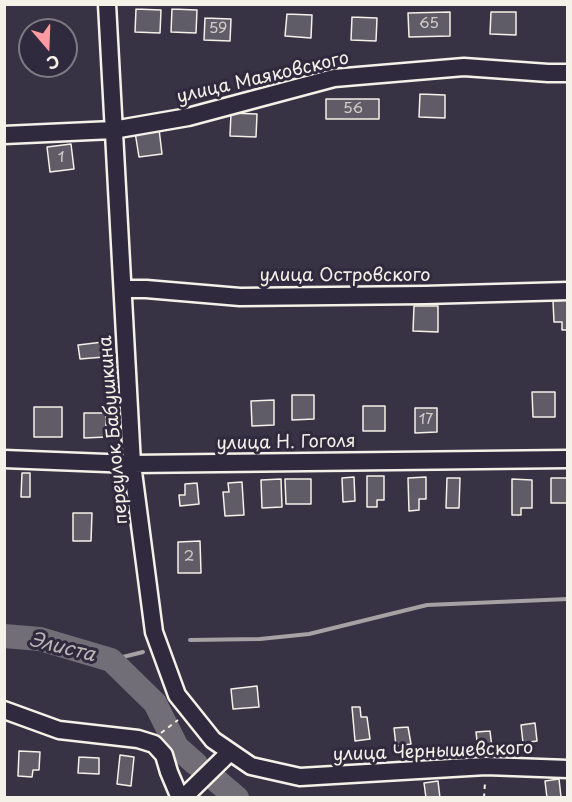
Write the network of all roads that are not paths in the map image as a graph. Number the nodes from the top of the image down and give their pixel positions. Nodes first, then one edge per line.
1 (107, 4) edge
2 (567, 73) edge
3 (113, 130) junction
4 (4, 135) edge
5 (123, 289) junction
6 (567, 291) edge
7 (4, 459) edge
8 (567, 459) edge
9 (132, 464) junction
10 (4, 710) edge
11 (230, 752) junction
12 (567, 769) edge
13 (300, 777) joint
14 (181, 798) edge

1 - 3 street, переулок Бабушкина
2 - 3 street, улица Маяковского
3 - 4 street, улица Маяковского
3 - 5 street, переулок Бабушкина
5 - 6 street, улица Островского
5 - 9 street, переулок Бабушкина
7 - 9 street, улица Н. Гоголя
8 - 9 street, улица Н. Гоголя
9 - 11 street, переулок Бабушкина
10 - 14 street
11 - 13 street, переулок Бабушкина
11 - 14 street
12 - 13 street, улица Чернышевского

